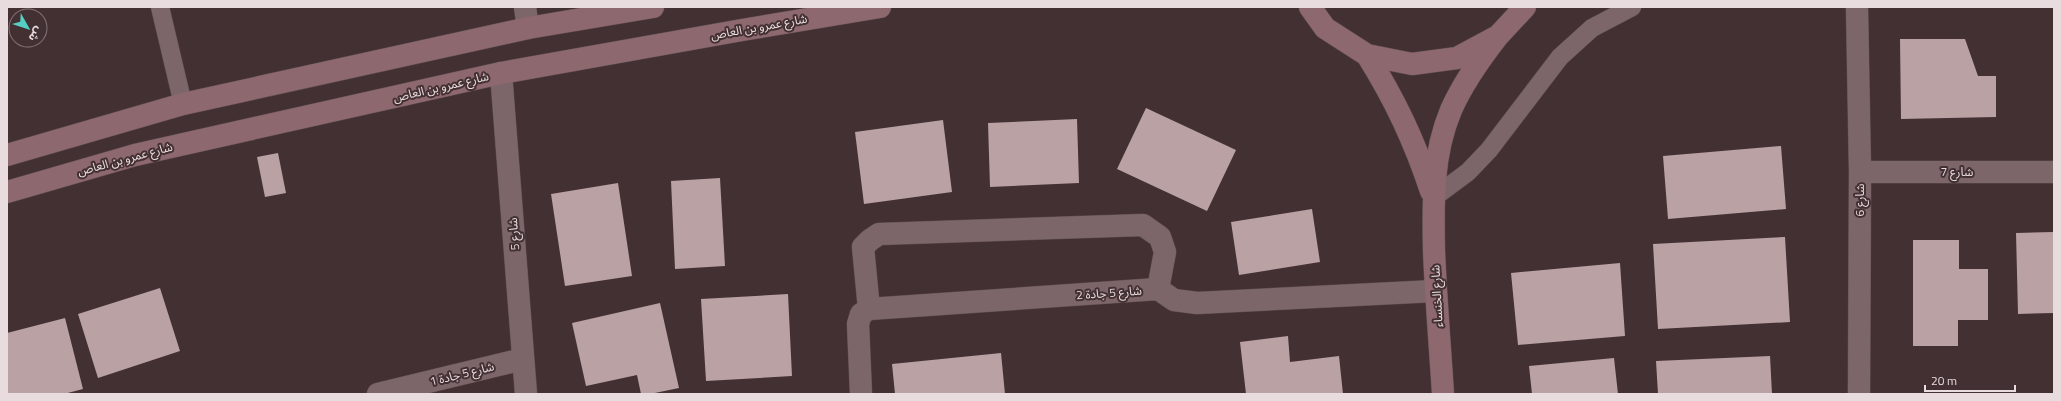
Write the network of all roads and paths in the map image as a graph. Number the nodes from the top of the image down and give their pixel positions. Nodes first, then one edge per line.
1 (160, 7) edge
2 (653, 7) edge
3 (880, 7) edge
4 (1310, 7) edge
5 (1525, 7) edge
6 (1632, 7) edge
7 (1857, 7) edge
8 (526, 17) edge
9 (1498, 36) junction
10 (1367, 55) junction
11 (501, 73) junction
12 (183, 104) junction
13 (7, 155) edge
14 (1860, 172) junction
15 (2054, 172) edge
16 (7, 192) edge
17 (1433, 198) junction
18 (1158, 289) junction
19 (1436, 291) junction
20 (869, 309) junction
21 (523, 359) junction
22 (378, 394) edge
23 (526, 394) edge
24 (861, 394) edge
25 (1444, 394) edge
26 (1859, 394) edge

1 - 12 lane
2 - 8 main road
3 - 11 main road, شارع عمرو بن العاص
4 - 10 main road
5 - 9 main road
6 - 17 lane
7 - 14 street, شارع 6
8 - 12 main road
9 - 10 main road
9 - 17 main road, شارع الخنساء
10 - 17 main road, شارع الخنساء
11 - 16 main road, شارع عمرو بن العاص
11 - 21 street, شارع 5
12 - 13 main road
14 - 15 street, شارع 7
14 - 26 street, شارع 6
17 - 19 main road, شارع الخنساء
18 - 19 street, شارع 5 جادة 2
18 - 20 street, شارع 5 جادة 2
18 - 20 street
19 - 25 main road, شارع الخنساء
20 - 24 street
21 - 22 street, شارع 5 جادة 1
21 - 23 street, شارع 5

